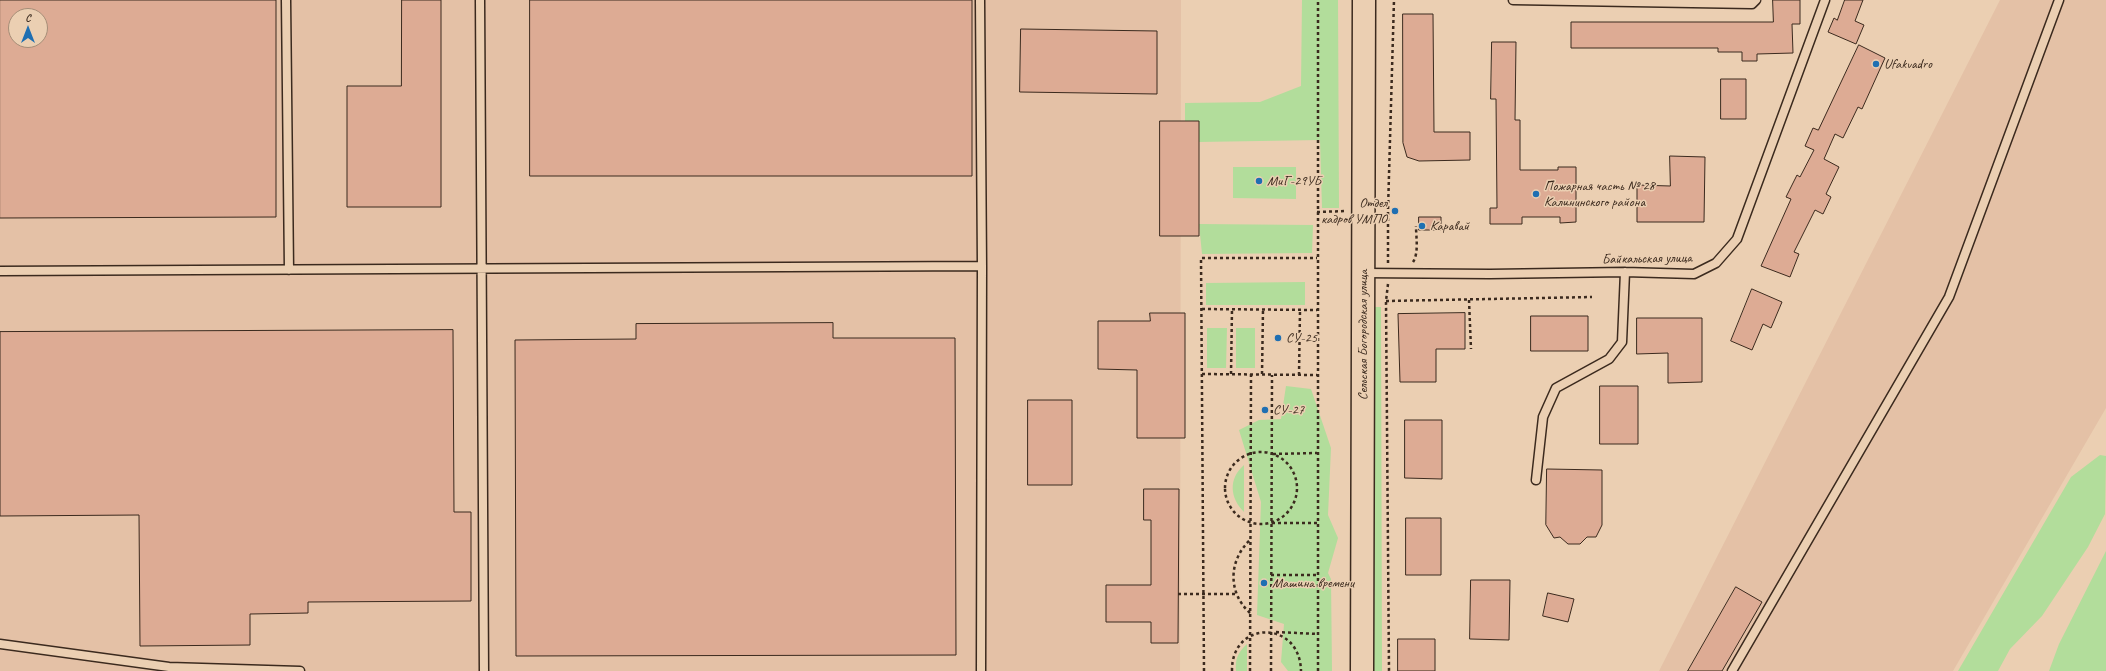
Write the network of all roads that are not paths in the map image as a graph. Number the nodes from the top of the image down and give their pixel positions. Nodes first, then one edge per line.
1 (286, 0) edge
2 (480, 0) edge
3 (980, 0) edge
4 (1364, 0) edge
5 (1514, 0) edge
6 (1756, 0) edge
7 (1825, 0) edge
8 (2059, 0) edge
9 (982, 266) junction
10 (481, 269) junction
11 (289, 270) junction
12 (0, 271) edge
13 (1625, 272) junction
14 (1363, 273) junction
15 (1536, 480) dead end
16 (0, 644) edge
17 (300, 671) edge
18 (484, 671) edge
19 (981, 671) edge
20 (1362, 671) edge
21 (1732, 671) edge

1 - 11 lane
2 - 10 lane
3 - 9 lane
4 - 14 main road, Сельская Богородская улица
5 - 6 lane
7 - 13 lane, Байкальская улица
8 - 21 lane
9 - 10 lane
9 - 19 lane
10 - 11 lane
10 - 18 lane
11 - 12 lane
13 - 14 lane, Байкальская улица
13 - 15 lane
14 - 20 main road, Сельская Богородская улица
16 - 17 lane

